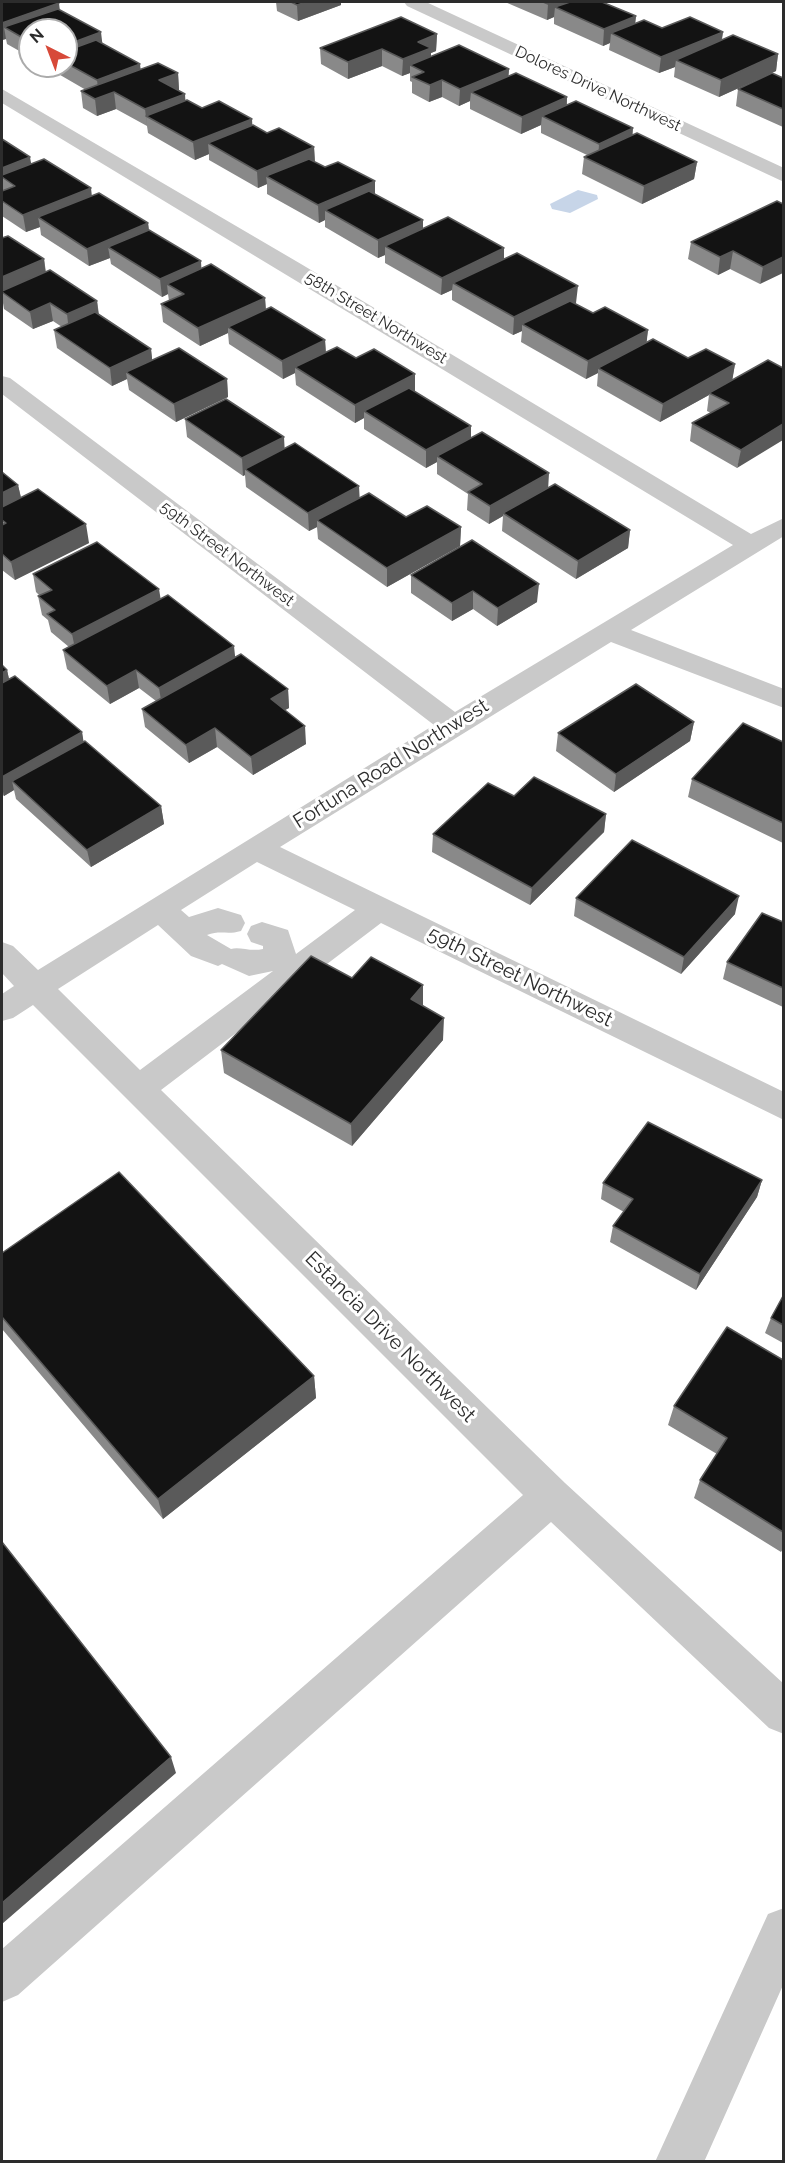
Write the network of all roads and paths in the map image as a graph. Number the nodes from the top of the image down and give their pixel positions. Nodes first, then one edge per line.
1 (413, 2) edge
2 (2, 95) edge
3 (783, 176) edge
4 (2, 383) edge
5 (783, 525) edge
6 (750, 544) junction
7 (609, 631) junction
8 (783, 699) edge
9 (453, 725) junction
10 (255, 848) junction
11 (379, 908) junction
12 (160, 909) junction
13 (230, 923) dead end
14 (186, 930) junction
15 (2, 954) edge
16 (280, 954) junction
17 (35, 988) junction
18 (2, 1009) edge
19 (139, 1089) junction
20 (783, 1107) edge
21 (551, 1496) junction
22 (783, 1713) edge
23 (783, 1930) edge
24 (2, 1979) edge
25 (679, 2162) edge

1 - 3 street, Dolores Drive Northwest
2 - 6 street, 58th Street Northwest
4 - 9 street, 59th Street Northwest
5 - 6 street, Fortuna Road Northwest
6 - 7 street, Fortuna Road Northwest
7 - 8 street
7 - 9 street, Fortuna Road Northwest
9 - 10 street, Fortuna Road Northwest
10 - 11 street, 59th Street Northwest
10 - 12 street, Fortuna Road Northwest
11 - 16 street
11 - 20 street, 59th Street Northwest
12 - 14 street
12 - 17 street, Fortuna Road Northwest
13 - 14 street
14 - 16 street
15 - 17 street, Estancia Drive Northwest
16 - 19 street
17 - 18 street, Fortuna Road Northwest
17 - 19 street, Estancia Drive Northwest
19 - 21 street, Estancia Drive Northwest
21 - 22 street, Estancia Drive Northwest
21 - 24 street
23 - 25 street

